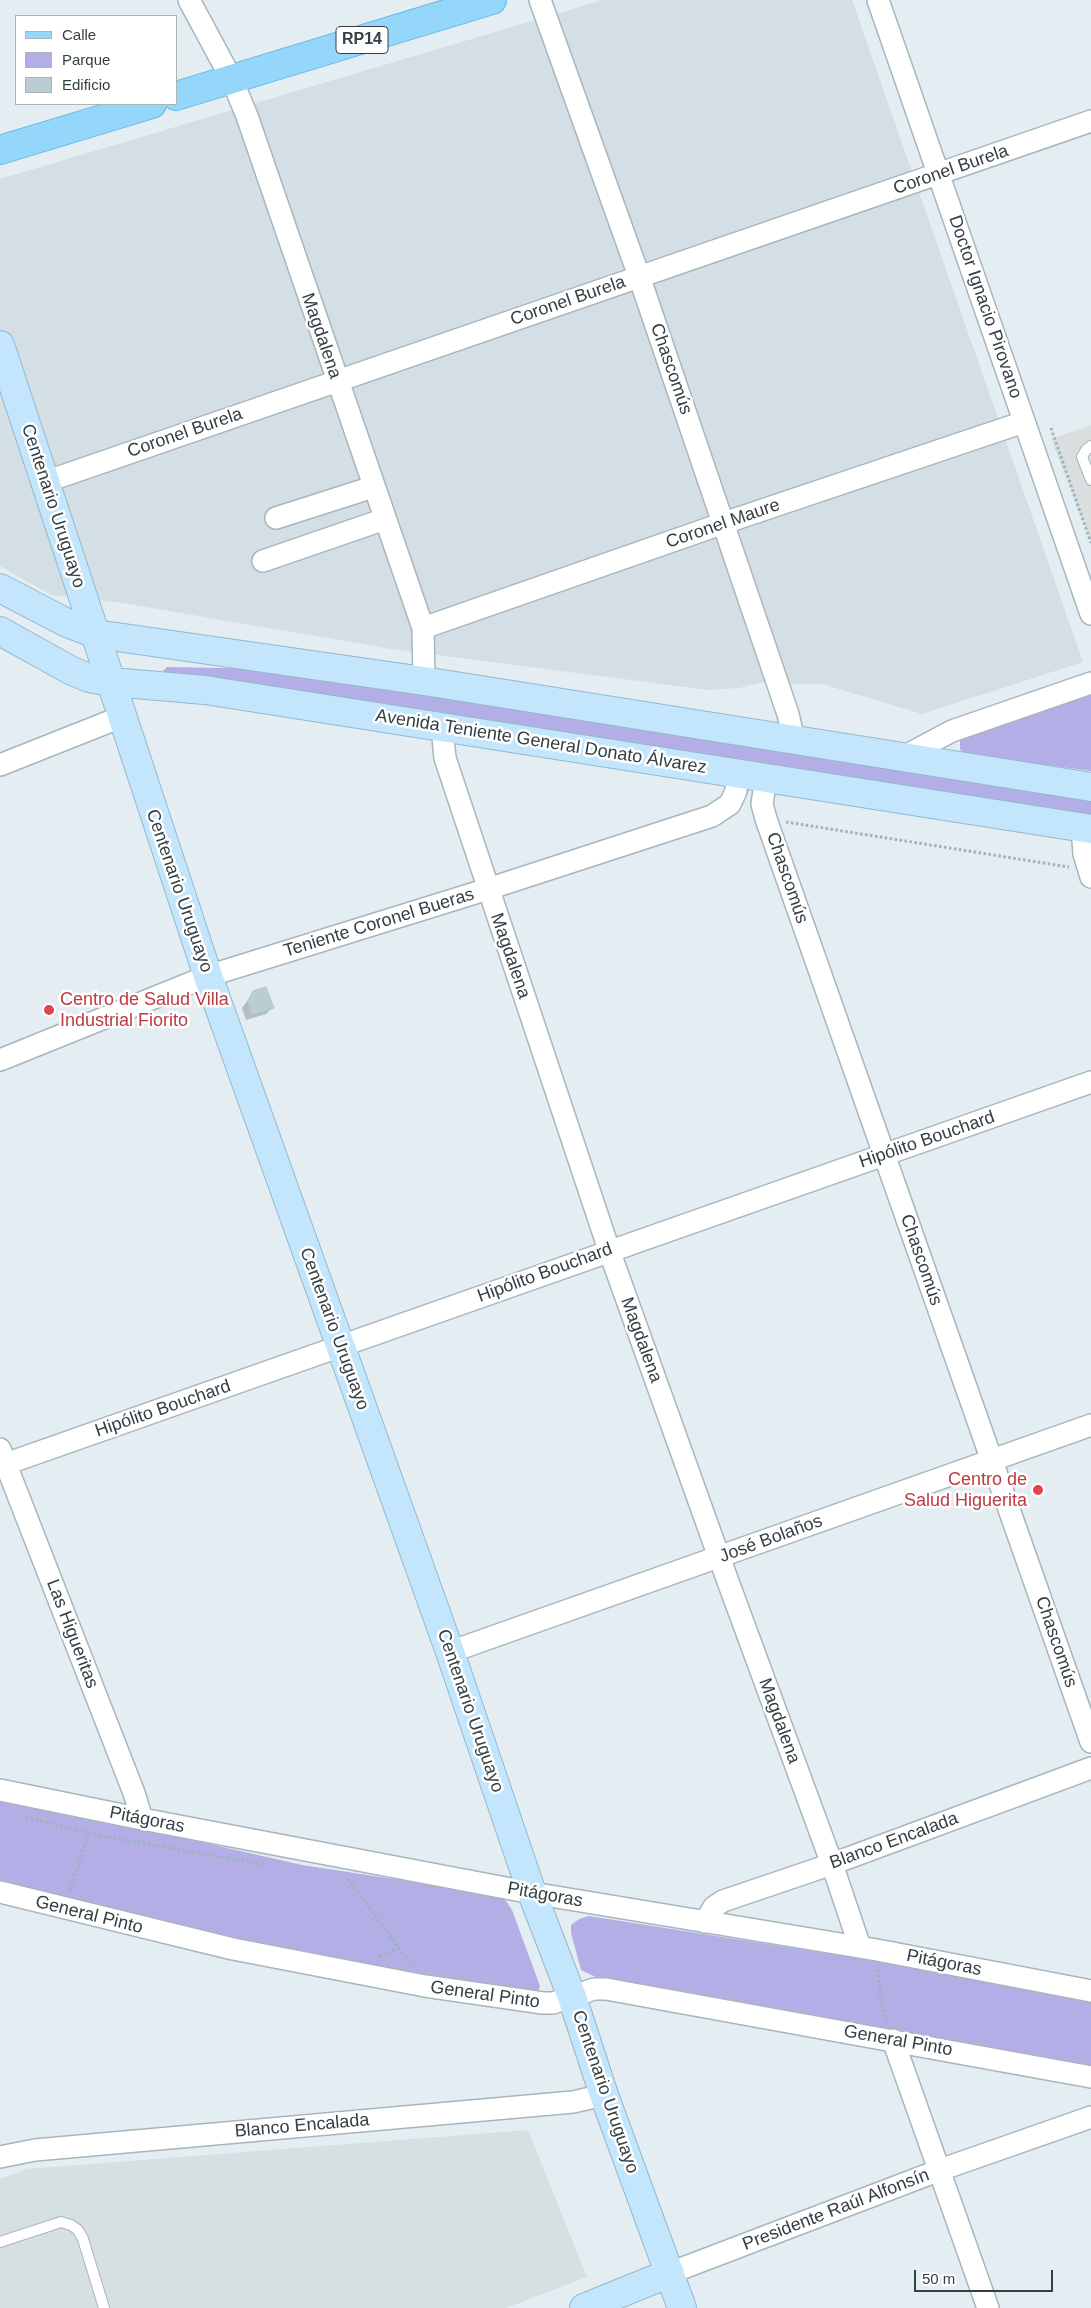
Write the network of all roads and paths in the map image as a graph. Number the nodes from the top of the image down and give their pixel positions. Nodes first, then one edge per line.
1 (189, 0) edge
2 (492, 0) edge
3 (540, 0) edge
4 (878, 0) edge
5 (232, 80) junction
6 (178, 95) edge
7 (149, 105) edge
8 (1091, 122) edge
9 (0, 150) edge
10 (939, 175) junction
11 (639, 276) junction
12 (0, 345) edge
13 (336, 380) junction
14 (1024, 422) junction
15 (1051, 428) dead end
16 (1091, 446) edge
17 (1091, 480) edge
18 (45, 482) junction
19 (373, 487) junction
20 (276, 518) dead end
21 (384, 519) junction
22 (724, 523) junction
23 (1091, 543) edge
24 (263, 560) dead end
25 (0, 588) edge
26 (1091, 614) edge
27 (422, 628) junction
28 (0, 631) edge
29 (96, 634) junction
30 (424, 681) junction
31 (111, 682) junction
32 (1091, 683) edge
33 (121, 717) junction
34 (442, 727) junction
35 (794, 740) junction
36 (905, 756) junction
37 (0, 764) edge
38 (737, 773) junction
39 (766, 777) junction
40 (1091, 787) edge
41 (730, 804) junction
42 (764, 813) junction
43 (1086, 829) edge
44 (1090, 874) edge
45 (488, 889) junction
46 (208, 976) junction
47 (0, 1060) edge
48 (1091, 1082) edge
49 (884, 1155) junction
50 (610, 1250) junction
51 (340, 1346) junction
52 (1091, 1425) edge
53 (2, 1460) edge
54 (992, 1460) junction
55 (719, 1557) junction
56 (450, 1652) junction
57 (1091, 1742) edge
58 (1091, 1768) edge
59 (0, 1790) edge
60 (18, 1815) dead end
61 (142, 1819) junction
62 (89, 1833) junction
63 (832, 1864) junction
64 (272, 1866) dead end
65 (340, 1878) dead end
66 (0, 1892) edge
67 (70, 1893) dead end
68 (532, 1893) junction
69 (704, 1922) junction
70 (868, 1948) junction
71 (415, 1970) dead end
72 (1091, 1991) edge
73 (572, 1997) junction
74 (893, 2040) junction
75 (1091, 2077) edge
76 (604, 2095) junction
77 (1091, 2117) edge
78 (0, 2156) edge
79 (940, 2170) junction
80 (0, 2242) edge
81 (670, 2273) junction
82 (104, 2308) edge
83 (584, 2308) edge
84 (682, 2308) edge
85 (988, 2308) edge

1 - 5 street, Magdalena
2 - 5 main road, RP14
3 - 11 street, Chascomús
4 - 10 street, Doctor Ignacio Pirovano
5 - 6 main road, RP14
5 - 13 street, Magdalena
7 - 9 main road
8 - 10 street, Coronel Burela
10 - 11 street, Coronel Burela
10 - 14 street, Doctor Ignacio Pirovano
11 - 13 street, Coronel Burela
11 - 22 street, Chascomús
12 - 18 main road, Centenario Uruguayo
13 - 18 street, Coronel Burela
13 - 19 street, Magdalena
14 - 22 street, Coronel Maure
14 - 26 street, Doctor Ignacio Pirovano
15 - 23 path
16 - 17 lane
18 - 29 main road, Centenario Uruguayo
19 - 20 street
19 - 21 street, Magdalena
21 - 24 street
21 - 27 street, Magdalena
22 - 27 street, Coronel Maure
22 - 35 street, Chascomús
25 - 29 main road
27 - 30 street, Magdalena
28 - 31 main road, Avenida Teniente General Donato Álvarez
29 - 30 main road
29 - 31 main road, Centenario Uruguayo
30 - 35 main road
31 - 33 main road, Centenario Uruguayo
31 - 34 main road, Avenida Teniente General Donato Álvarez
32 - 36 street
33 - 37 street
33 - 46 main road, Centenario Uruguayo
34 - 38 main road, Avenida Teniente General Donato Álvarez
34 - 45 street, Magdalena
35 - 36 main road
36 - 40 main road
38 - 39 main road, Avenida Teniente General Donato Álvarez
38 - 41 street
39 - 42 street, Chascomús
39 - 43 main road, Avenida Teniente General Donato Álvarez
41 - 42 street
41 - 45 street, Teniente Coronel Bueras
42 - 44 path
42 - 49 street, Chascomús
43 - 44 street
45 - 46 street, Teniente Coronel Bueras
45 - 50 street, Magdalena
46 - 47 street, Teniente Coronel Bueras
46 - 51 main road, Centenario Uruguayo
48 - 49 street, Hipólito Bouchard
49 - 50 street, Hipólito Bouchard
49 - 54 street, Chascomús
50 - 51 street, Hipólito Bouchard
50 - 55 street, Magdalena
51 - 53 street, Hipólito Bouchard
51 - 56 main road, Centenario Uruguayo
52 - 54 street, José Bolaños
53 - 61 street, Las Higueritas
54 - 55 street, José Bolaños
54 - 57 street, Chascomús
55 - 56 street, José Bolaños
55 - 63 street, Magdalena
56 - 68 main road, Centenario Uruguayo
58 - 63 street, Blanco Encalada
59 - 61 street, Pitágoras
60 - 62 path
61 - 68 street, Pitágoras
62 - 64 path
62 - 67 path
63 - 69 street, Blanco Encalada
63 - 70 street, Magdalena
65 - 71 path
66 - 73 street, General Pinto
68 - 69 street, Pitágoras
68 - 73 main road, Centenario Uruguayo
69 - 70 street, Pitágoras
70 - 72 street, Pitágoras
70 - 74 path
73 - 74 street, General Pinto
73 - 76 main road, Centenario Uruguayo
74 - 75 street, General Pinto
74 - 79 street
76 - 78 street, Blanco Encalada
76 - 81 main road, Centenario Uruguayo
77 - 79 street, Presidente Raúl Alfonsín
79 - 81 street, Presidente Raúl Alfonsín
79 - 85 street
80 - 82 lane
81 - 83 main road, Presidente Raúl Alfonsín
81 - 84 main road, Centenario Uruguayo

